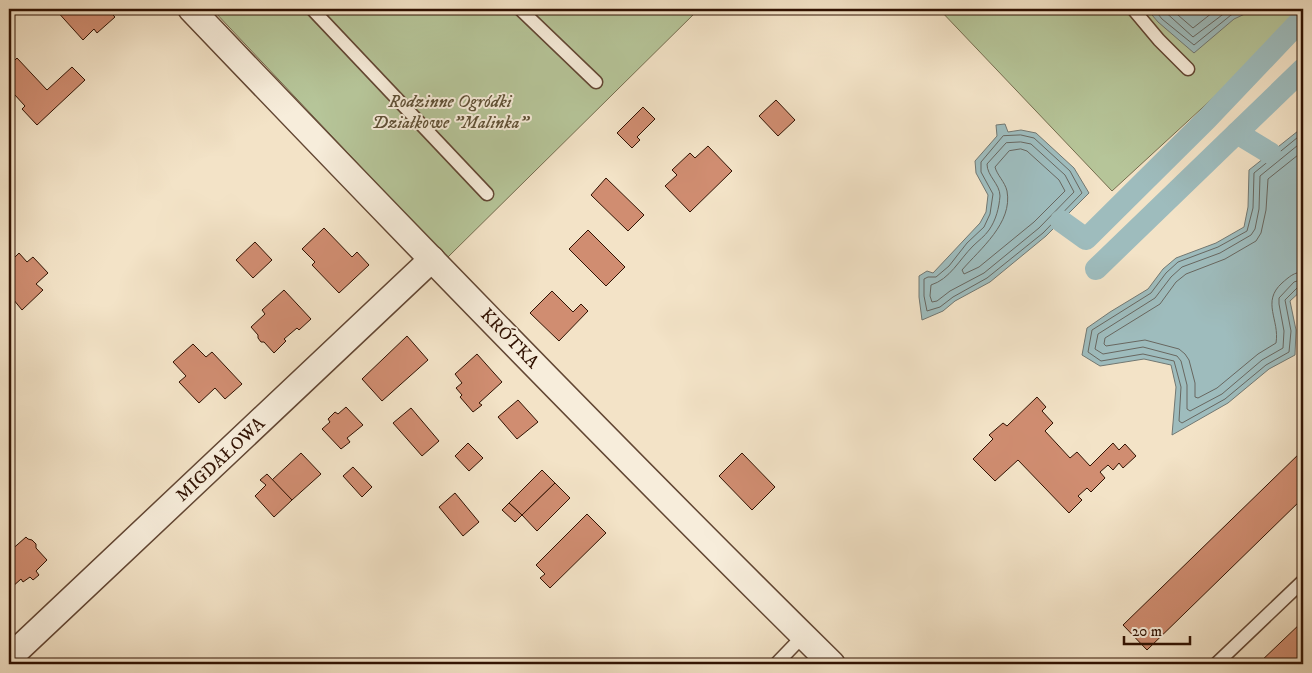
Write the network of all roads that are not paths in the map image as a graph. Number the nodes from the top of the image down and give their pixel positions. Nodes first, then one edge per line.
1 (312, 9) edge
2 (520, 9) edge
3 (1133, 9) edge
4 (201, 12) edge
5 (1188, 69) dead end
6 (596, 82) dead end
7 (487, 194) dead end
8 (432, 259) junction
9 (1303, 581) edge
10 (803, 636) junction
11 (14, 655) edge
12 (776, 664) edge
13 (832, 664) edge
14 (1216, 664) edge

1 - 7 lane
2 - 6 lane
3 - 5 lane
4 - 8 street, KRÓTKA
8 - 10 street, KRÓTKA
8 - 11 street, MIGDAŁOWA
9 - 14 lane
10 - 12 lane
10 - 13 street, KRÓTKA

